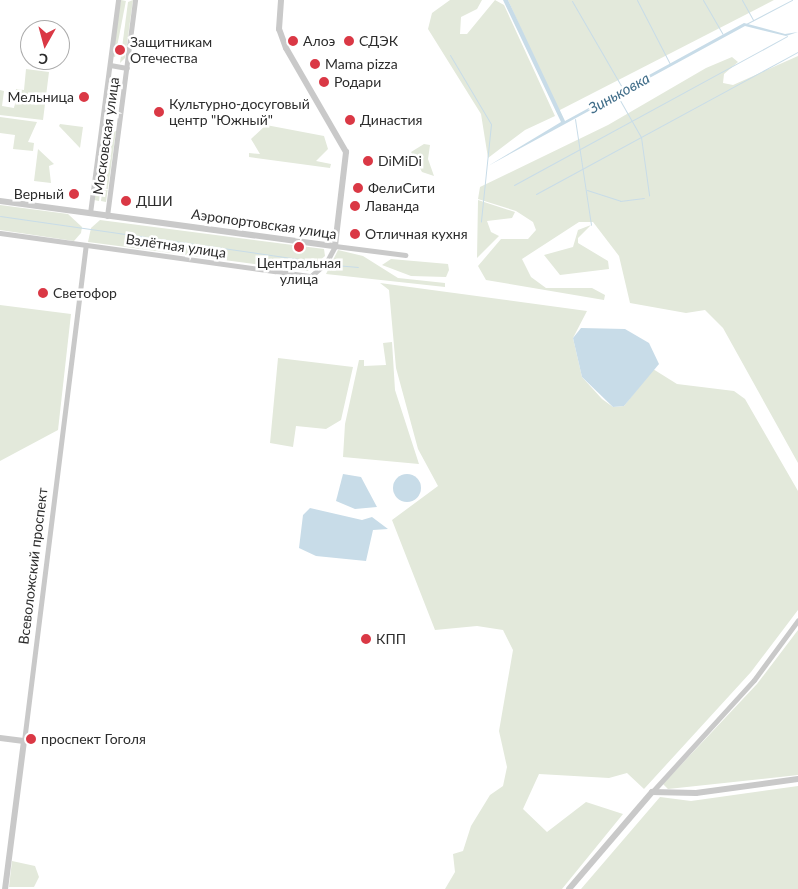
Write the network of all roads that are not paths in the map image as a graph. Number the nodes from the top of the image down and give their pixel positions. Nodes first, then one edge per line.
1 (118, 0) edge
2 (136, 0) edge
3 (281, 0) edge
4 (110, 65) junction
5 (126, 68) junction
6 (0, 201) edge
7 (90, 213) junction
8 (107, 216) junction
9 (0, 233) edge
10 (86, 246) junction
11 (335, 246) junction
12 (405, 255) dead end
13 (798, 620) edge
14 (0, 738) edge
15 (24, 741) junction
16 (798, 779) edge
17 (652, 792) junction
18 (5, 889) edge
19 (569, 889) edge

1 - 4 street, Московская улица
2 - 5 street, Московская улица
3 - 11 street
4 - 5 street
4 - 7 street, Московская улица
5 - 8 street, Московская улица
6 - 7 street, Аэропортовская улица
7 - 8 street, Аэропортовская улица
8 - 11 street, Аэропортовская улица
9 - 10 street, Взлётная улица
10 - 11 street, Взлётная улица
10 - 15 street, Всеволожский проспект
11 - 12 street, Аэропортовская улица
13 - 17 street
14 - 15 street
15 - 18 street, Всеволожский проспект
16 - 17 street
17 - 19 street

